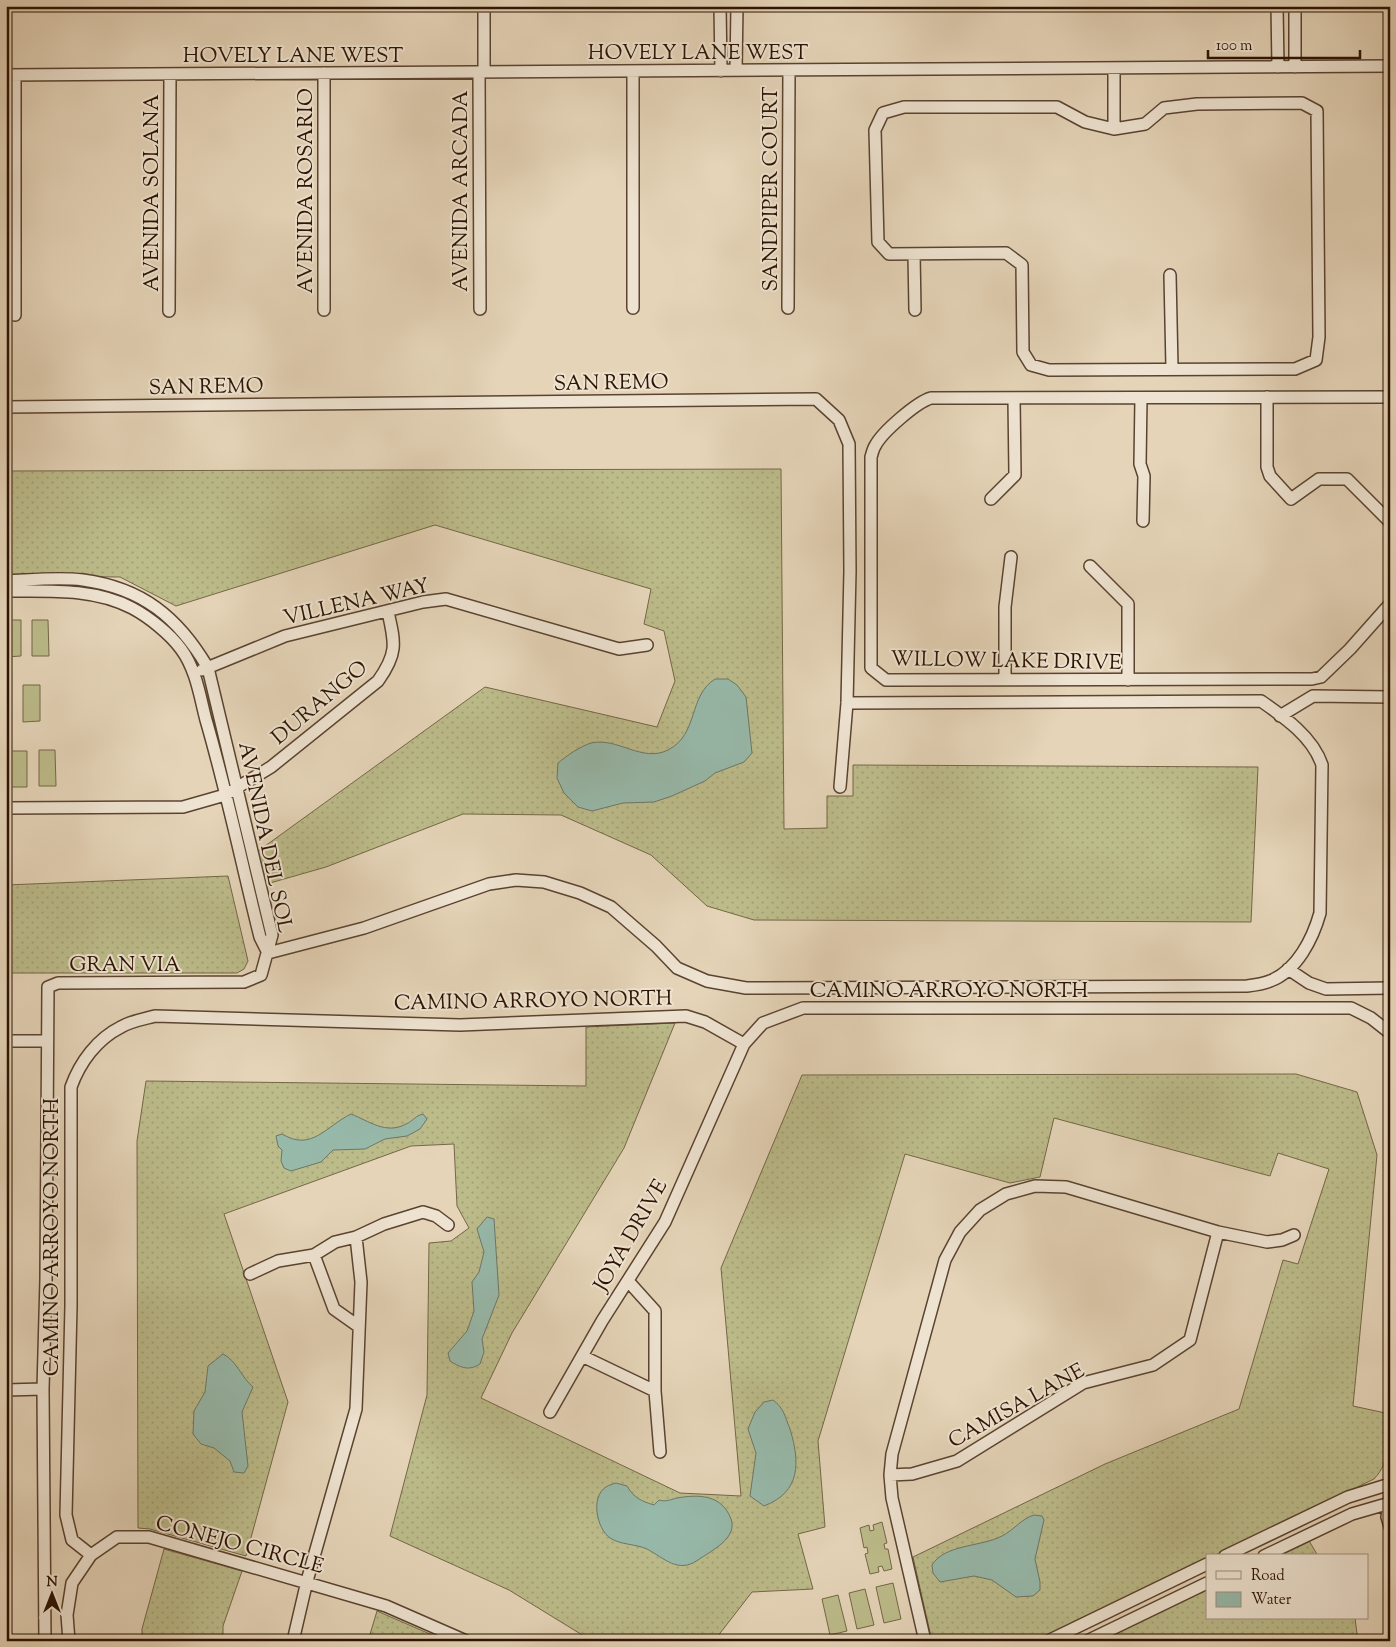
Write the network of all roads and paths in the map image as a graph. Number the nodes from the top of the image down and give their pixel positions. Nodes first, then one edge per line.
1 (484, 6) edge
2 (720, 6) edge
3 (737, 6) edge
4 (1277, 6) edge
5 (1295, 6) edge
6 (1390, 66) edge
7 (1278, 67) junction
8 (1295, 67) junction
9 (1114, 68) junction
10 (721, 70) junction
11 (736, 70) junction
12 (789, 70) junction
13 (633, 71) junction
14 (481, 72) junction
15 (324, 73) junction
16 (170, 74) junction
17 (11, 75) edge
18 (1114, 129) junction
19 (914, 254) junction
20 (1170, 275) dead end
21 (634, 308) dead end
22 (788, 308) dead end
23 (324, 310) dead end
24 (480, 310) dead end
25 (915, 310) dead end
26 (169, 311) dead end
27 (15, 315) dead end
28 (1172, 368) junction
29 (1267, 397) junction
30 (1390, 397) edge
31 (1141, 398) junction
32 (1014, 399) junction
33 (6, 407) edge
34 (991, 499) dead end
35 (1143, 521) dead end
36 (1390, 522) edge
37 (1012, 557) dead end
38 (1090, 566) dead end
39 (6, 581) edge
40 (6, 591) edge
41 (1390, 604) edge
42 (388, 612) junction
43 (647, 645) dead end
44 (208, 668) junction
45 (193, 674) junction
46 (1005, 680) junction
47 (1128, 680) junction
48 (1390, 697) edge
49 (847, 703) junction
50 (1280, 716) junction
51 (840, 787) dead end
52 (238, 788) junction
53 (225, 795) junction
54 (6, 808) edge
55 (268, 953) junction
56 (1288, 968) junction
57 (1390, 988) edge
58 (1390, 1033) edge
59 (6, 1041) edge
60 (47, 1041) junction
61 (744, 1044) junction
62 (448, 1225) dead end
63 (1218, 1232) junction
64 (1294, 1236) dead end
65 (356, 1237) junction
66 (314, 1255) junction
67 (250, 1274) dead end
68 (628, 1281) junction
69 (358, 1326) junction
70 (584, 1357) junction
71 (43, 1389) junction
72 (6, 1390) edge
73 (655, 1392) junction
74 (550, 1412) dead end
75 (660, 1452) dead end
76 (890, 1475) junction
77 (1390, 1484) edge
78 (1389, 1500) edge
79 (1390, 1527) edge
80 (1229, 1554) edge
81 (1268, 1554) edge
82 (91, 1555) junction
83 (1206, 1564) edge
84 (307, 1581) junction
85 (1206, 1583) edge
86 (45, 1641) edge
87 (69, 1641) edge
88 (293, 1641) edge
89 (466, 1641) edge
90 (925, 1641) edge
91 (1048, 1641) edge
92 (1087, 1641) edge

1 - 14 street, AVENIDA ARCADA
2 - 10 street
3 - 11 street
4 - 7 street
5 - 8 street
6 - 8 street, HOVELY LANE WEST
7 - 8 street, HOVELY LANE WEST
7 - 9 street, HOVELY LANE WEST
9 - 12 street, HOVELY LANE WEST
9 - 18 street
10 - 11 street, HOVELY LANE WEST
10 - 13 street, HOVELY LANE WEST
11 - 12 street, HOVELY LANE WEST
12 - 22 street, SANDPIPER COURT
13 - 14 street, HOVELY LANE WEST
13 - 21 street
14 - 15 street, HOVELY LANE WEST
14 - 24 street, AVENIDA ARCADA
15 - 16 street, HOVELY LANE WEST
15 - 23 street, AVENIDA ROSARIO
16 - 17 street, HOVELY LANE WEST
16 - 26 street, AVENIDA SOLANA
17 - 27 street
18 - 19 street
18 - 28 street
19 - 25 street
19 - 28 street
20 - 28 street
29 - 30 street, WILLOW LAKE DRIVE
29 - 31 street, WILLOW LAKE DRIVE
29 - 36 street
31 - 32 street, WILLOW LAKE DRIVE
31 - 35 street
32 - 34 street
32 - 46 street, WILLOW LAKE DRIVE
33 - 49 street, SAN REMO
37 - 46 street
38 - 47 street
39 - 44 street, AVENIDA DEL SOL
40 - 45 street, AVENIDA DEL SOL
41 - 47 street, WILLOW LAKE DRIVE
42 - 43 street, VILLENA WAY
42 - 44 street, VILLENA WAY
42 - 52 street, DURANGO
44 - 45 street, VILLENA WAY
44 - 52 street, AVENIDA DEL SOL
45 - 53 street, AVENIDA DEL SOL
46 - 47 street, WILLOW LAKE DRIVE
48 - 50 street
49 - 50 street
49 - 51 street, SAN REMO
50 - 56 street
52 - 53 street, DURANGO
52 - 55 street, AVENIDA DEL SOL
53 - 54 street, DURANGO
53 - 55 street, AVENIDA DEL SOL
55 - 56 street
55 - 60 street, GRAN VIA
56 - 57 street
58 - 61 street, CAMINO ARROYO NORTH
59 - 60 street
60 - 71 street, GRAN VIA
61 - 68 street, JOYA DRIVE
61 - 82 street, CAMINO ARROYO NORTH
62 - 65 street
63 - 64 street
63 - 76 street, CAMISA LANE
63 - 76 street
65 - 66 street
65 - 69 street
66 - 67 street
66 - 69 street
68 - 70 street, JOYA DRIVE
68 - 73 street
69 - 84 street
70 - 73 street
70 - 74 street, JOYA DRIVE
71 - 72 street
71 - 86 street, GRAN VIA
73 - 75 street
76 - 90 street
77 - 80 street
78 - 79 street
78 - 81 street
82 - 84 street, CONEJO CIRCLE
82 - 87 street, CONEJO CIRCLE
83 - 91 street
84 - 88 street
84 - 89 street, CONEJO CIRCLE
85 - 92 street

